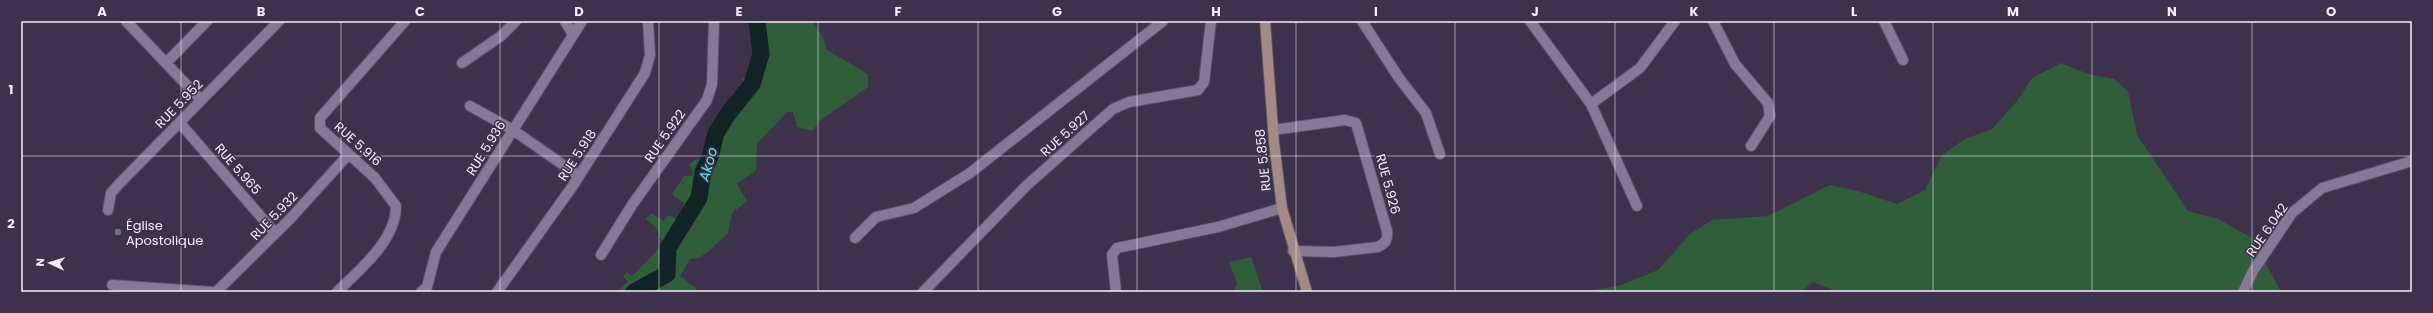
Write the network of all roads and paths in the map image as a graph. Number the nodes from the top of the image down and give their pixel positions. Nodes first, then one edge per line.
1 (126, 21) edge
2 (207, 21) edge
3 (279, 21) edge
4 (405, 21) edge
5 (516, 21) edge
6 (565, 21) edge
7 (582, 21) edge
8 (648, 21) edge
9 (714, 21) edge
10 (1163, 21) edge
11 (1211, 21) edge
12 (1265, 21) edge
13 (1362, 21) edge
14 (1530, 21) edge
15 (1675, 21) edge
16 (1713, 21) edge
17 (1884, 21) edge
18 (573, 35) junction
19 (1903, 60) dead end
20 (166, 63) junction
21 (462, 63) dead end
22 (201, 100) junction
23 (1590, 104) junction
24 (470, 106) dead end
25 (180, 123) junction
26 (513, 130) junction
27 (1273, 130) junction
28 (1751, 146) dead end
29 (1440, 154) dead end
30 (348, 155) junction
31 (2412, 160) edge
32 (580, 176) junction
33 (1637, 206) dead end
34 (1282, 208) junction
35 (108, 210) dead end
36 (275, 234) junction
37 (855, 238) dead end
38 (1293, 251) junction
39 (601, 254) dead end
40 (112, 285) dead end
41 (213, 292) edge
42 (216, 292) edge
43 (337, 292) edge
44 (421, 292) edge
45 (497, 292) edge
46 (923, 292) edge
47 (1116, 292) edge
48 (1307, 292) edge
49 (2243, 292) edge

1 - 20 street
2 - 20 street
3 - 22 street, RUE 5.952
4 - 30 street, RUE 5.916
5 - 21 street
6 - 18 street
7 - 18 street, RUE 5.936
8 - 32 street, RUE 5.918
9 - 39 street, RUE 5.922
10 - 37 street
11 - 46 street, RUE 5.927
12 - 27 street, RUE 5.858
13 - 29 street
14 - 23 street
15 - 23 street
16 - 28 street
17 - 19 street
18 - 26 street, RUE 5.936
20 - 22 street
22 - 25 street, RUE 5.952
23 - 33 street
24 - 26 street
25 - 35 street, RUE 5.952
25 - 36 street, RUE 5.965
26 - 32 street
26 - 44 street, RUE 5.936
27 - 34 street, RUE 5.858
27 - 38 street, RUE 5.926
30 - 36 street, RUE 5.932
30 - 43 street, RUE 5.916
31 - 49 street, RUE 6.042
32 - 45 street, RUE 5.918
34 - 38 street, RUE 5.858
34 - 47 street
36 - 42 street, RUE 5.932
38 - 48 street, RUE 5.858
40 - 41 street

